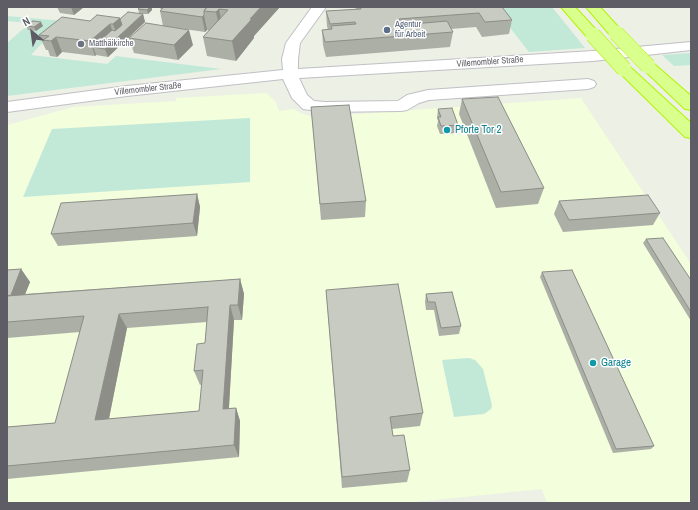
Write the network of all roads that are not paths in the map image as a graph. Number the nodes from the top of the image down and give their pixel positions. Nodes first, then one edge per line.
1 (319, 7) edge
2 (568, 7) edge
3 (592, 7) edge
4 (691, 46) edge
5 (289, 74) junction
6 (588, 84) dead end
7 (691, 105) edge
8 (7, 107) edge
9 (691, 133) edge

1 - 5 street
2 - 9 highway, bridge
3 - 7 highway, bridge
4 - 5 street, Villemombler Straße
5 - 6 street
5 - 8 street, Villemombler Straße

